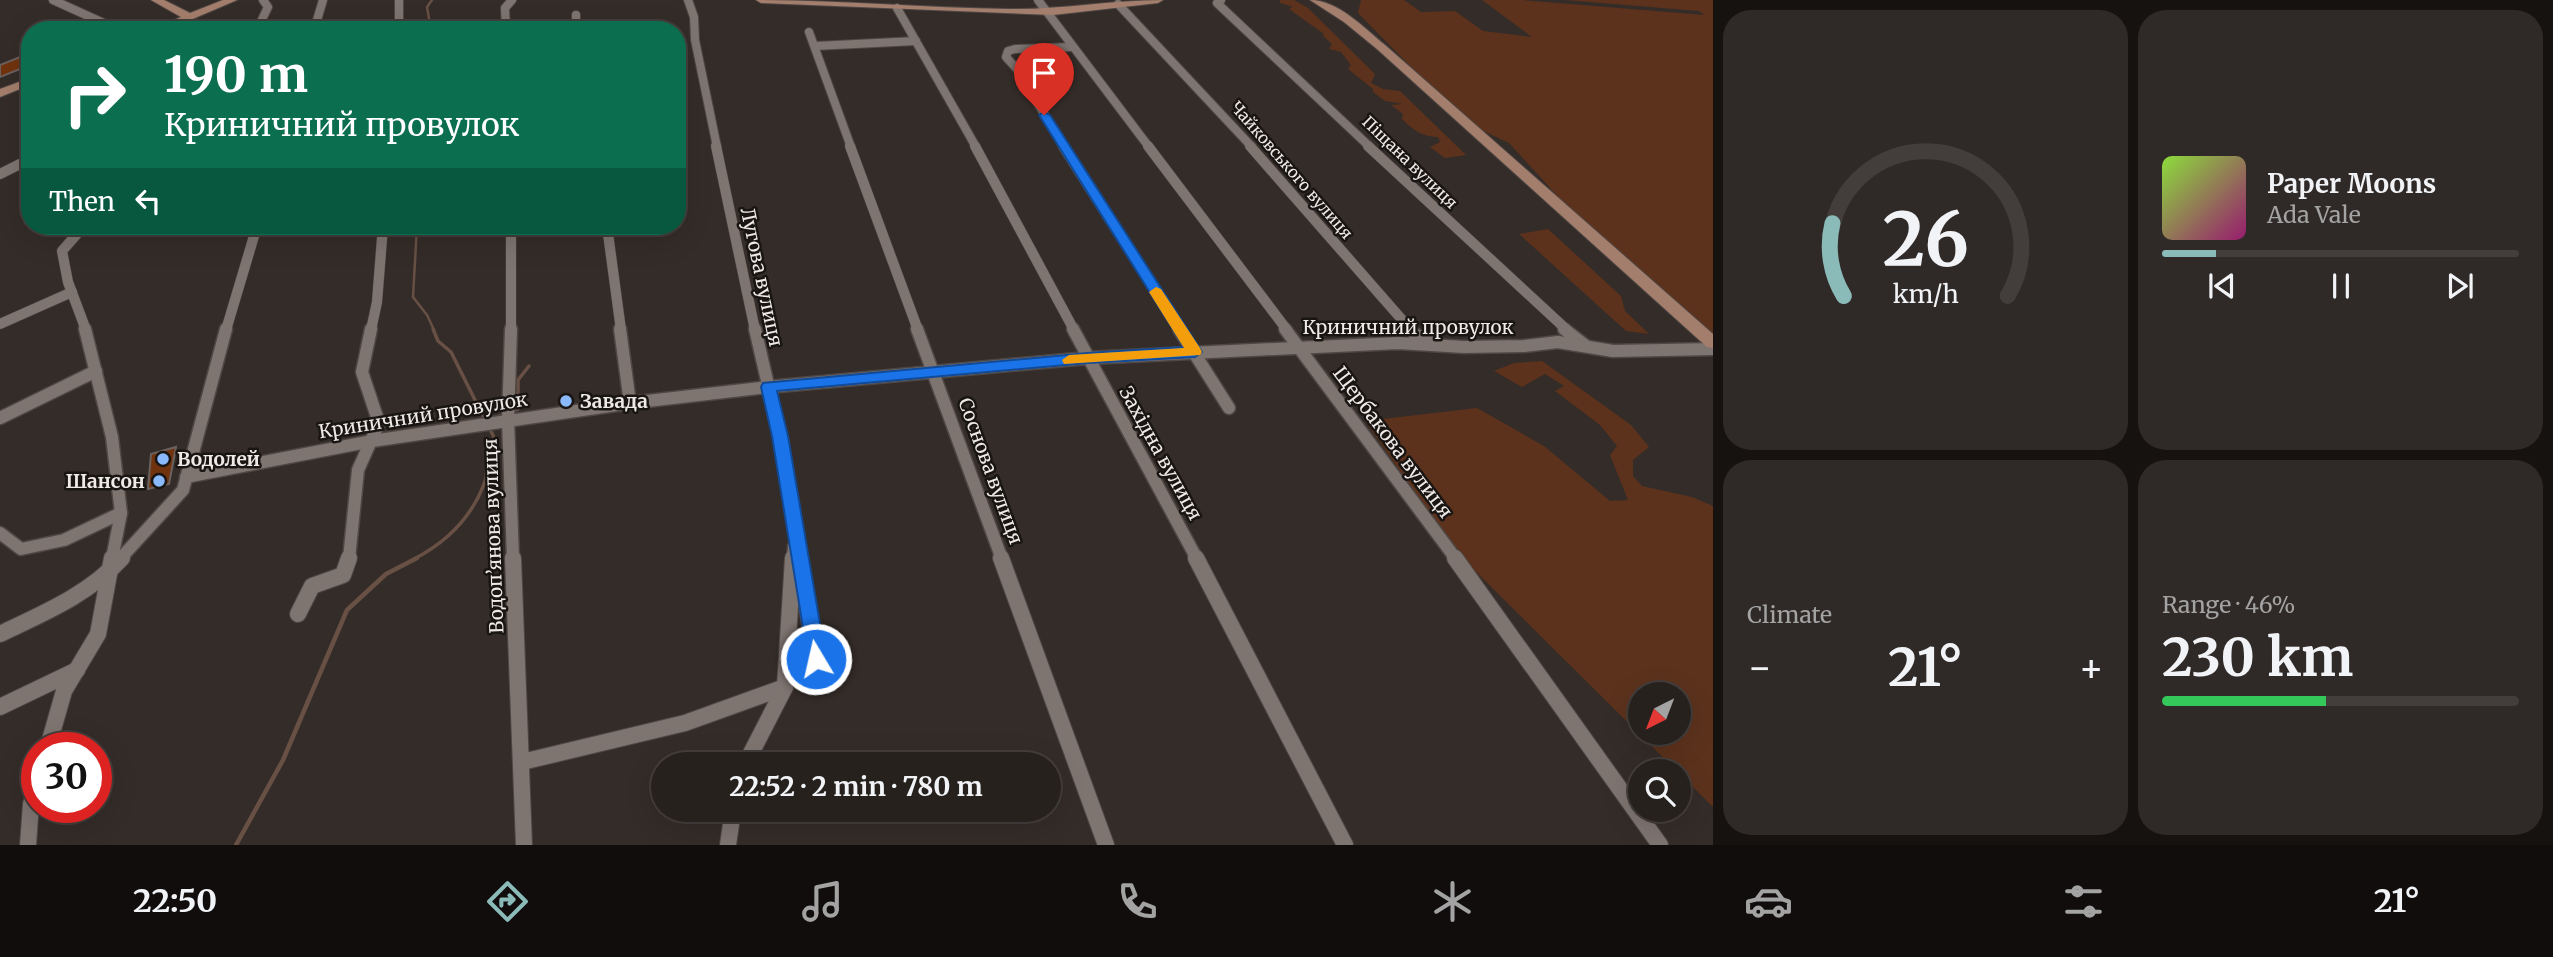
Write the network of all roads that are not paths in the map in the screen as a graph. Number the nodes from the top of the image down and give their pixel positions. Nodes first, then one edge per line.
1 (53, 0) edge
2 (156, 0) edge
3 (232, 0) edge
4 (262, 0) edge
5 (323, 0) edge
6 (399, 0) edge
7 (512, 0) edge
8 (688, 0) edge
9 (761, 0) edge
10 (1038, 0) edge
11 (1158, 0) edge
12 (1221, 0) edge
13 (1315, 0) edge
14 (1118, 4) junction
15 (897, 8) junction
16 (1046, 12) junction
17 (576, 15) dead end
18 (189, 17) junction
19 (99, 21) edge
20 (179, 21) edge
21 (261, 21) edge
22 (317, 21) edge
23 (399, 21) edge
24 (506, 21) edge
25 (576, 21) edge
26 (809, 32) dead end
27 (916, 41) junction
28 (814, 46) junction
29 (1073, 47) junction
30 (21, 84) edge
31 (0, 93) edge
32 (21, 164) edge
33 (0, 174) edge
34 (76, 235) edge
35 (254, 235) edge
36 (382, 235) edge
37 (511, 235) edge
38 (608, 235) edge
39 (72, 292) junction
40 (0, 324) edge
41 (1564, 329) junction
42 (1414, 334) junction
43 (1558, 342) junction
44 (1398, 343) junction
45 (1713, 343) edge
46 (1447, 346) junction
47 (1586, 346) junction
48 (1298, 347) junction
49 (1713, 349) edge
50 (1195, 352) junction
51 (1088, 358) junction
52 (96, 371) junction
53 (935, 373) junction
54 (768, 387) junction
55 (630, 403) junction
56 (1229, 408) dead end
57 (0, 418) edge
58 (501, 421) junction
59 (372, 441) junction
60 (186, 477) junction
61 (121, 513) junction
62 (795, 524) junction
63 (0, 533) edge
64 (108, 573) junction
65 (298, 614) dead end
66 (0, 634) edge
67 (77, 670) junction
68 (820, 685) dead end
69 (785, 687) junction
70 (0, 707) edge
71 (52, 732) edge
72 (752, 752) edge
73 (522, 762) junction
74 (732, 822) edge
75 (30, 823) edge
76 (28, 845) edge
77 (524, 845) edge
78 (729, 845) edge
79 (1106, 845) edge
80 (1345, 845) edge
81 (1660, 845) edge

1 - 19 street
2 - 18 street
3 - 18 street
4 - 21 street
5 - 22 street
6 - 23 street
7 - 24 street
8 - 54 street, Лугова вулиця
9 - 15 street
10 - 16 street, Щербакова вулиця
11 - 14 street
12 - 41 street, Піщана вулиця
13 - 45 street
14 - 16 street
14 - 42 street, Чайковського вулиця
15 - 16 street
15 - 27 street, Західна вулиця
16 - 29 street, Щербакова вулиця
17 - 25 street
18 - 20 street
26 - 28 street, Соснова вулиця
27 - 28 street
27 - 51 street, Західна вулиця
28 - 53 street, Соснова вулиця
29 - 48 street, Щербакова вулиця
29 - 50 street
30 - 31 street
32 - 33 street
34 - 39 street
35 - 60 street
36 - 59 street
37 - 58 street, Водоп’янова вулиця
38 - 55 street
39 - 40 street
39 - 52 street
41 - 43 street
41 - 47 street, Піщана вулиця
42 - 44 street
42 - 46 street, Чайковського вулиця
43 - 46 street, Криничний провулок
43 - 47 street, Криничний провулок
44 - 46 street, Криничний провулок
44 - 48 street, Криничний провулок
47 - 49 street, Криничний провулок
48 - 50 street, Криничний провулок
48 - 81 street, Щербакова вулиця
50 - 51 street, Криничний провулок
50 - 56 street
51 - 53 street, Криничний провулок
51 - 80 street, Західна вулиця
52 - 57 street
52 - 61 street
53 - 54 street, Криничний провулок
53 - 79 street, Соснова вулиця
54 - 55 street, Криничний провулок
54 - 62 street, Лугова вулиця
55 - 58 street, Криничний провулок
58 - 59 street, Криничний провулок
58 - 73 street, Водоп’янова вулиця
59 - 60 street, Криничний провулок
59 - 65 street
60 - 64 street
61 - 63 street
61 - 64 street
62 - 68 street, Лугова вулиця
62 - 69 street
64 - 66 street
64 - 67 street
67 - 70 street
67 - 71 street
69 - 72 street
69 - 73 street
73 - 77 street, Водоп’янова вулиця
74 - 78 street
75 - 76 street

